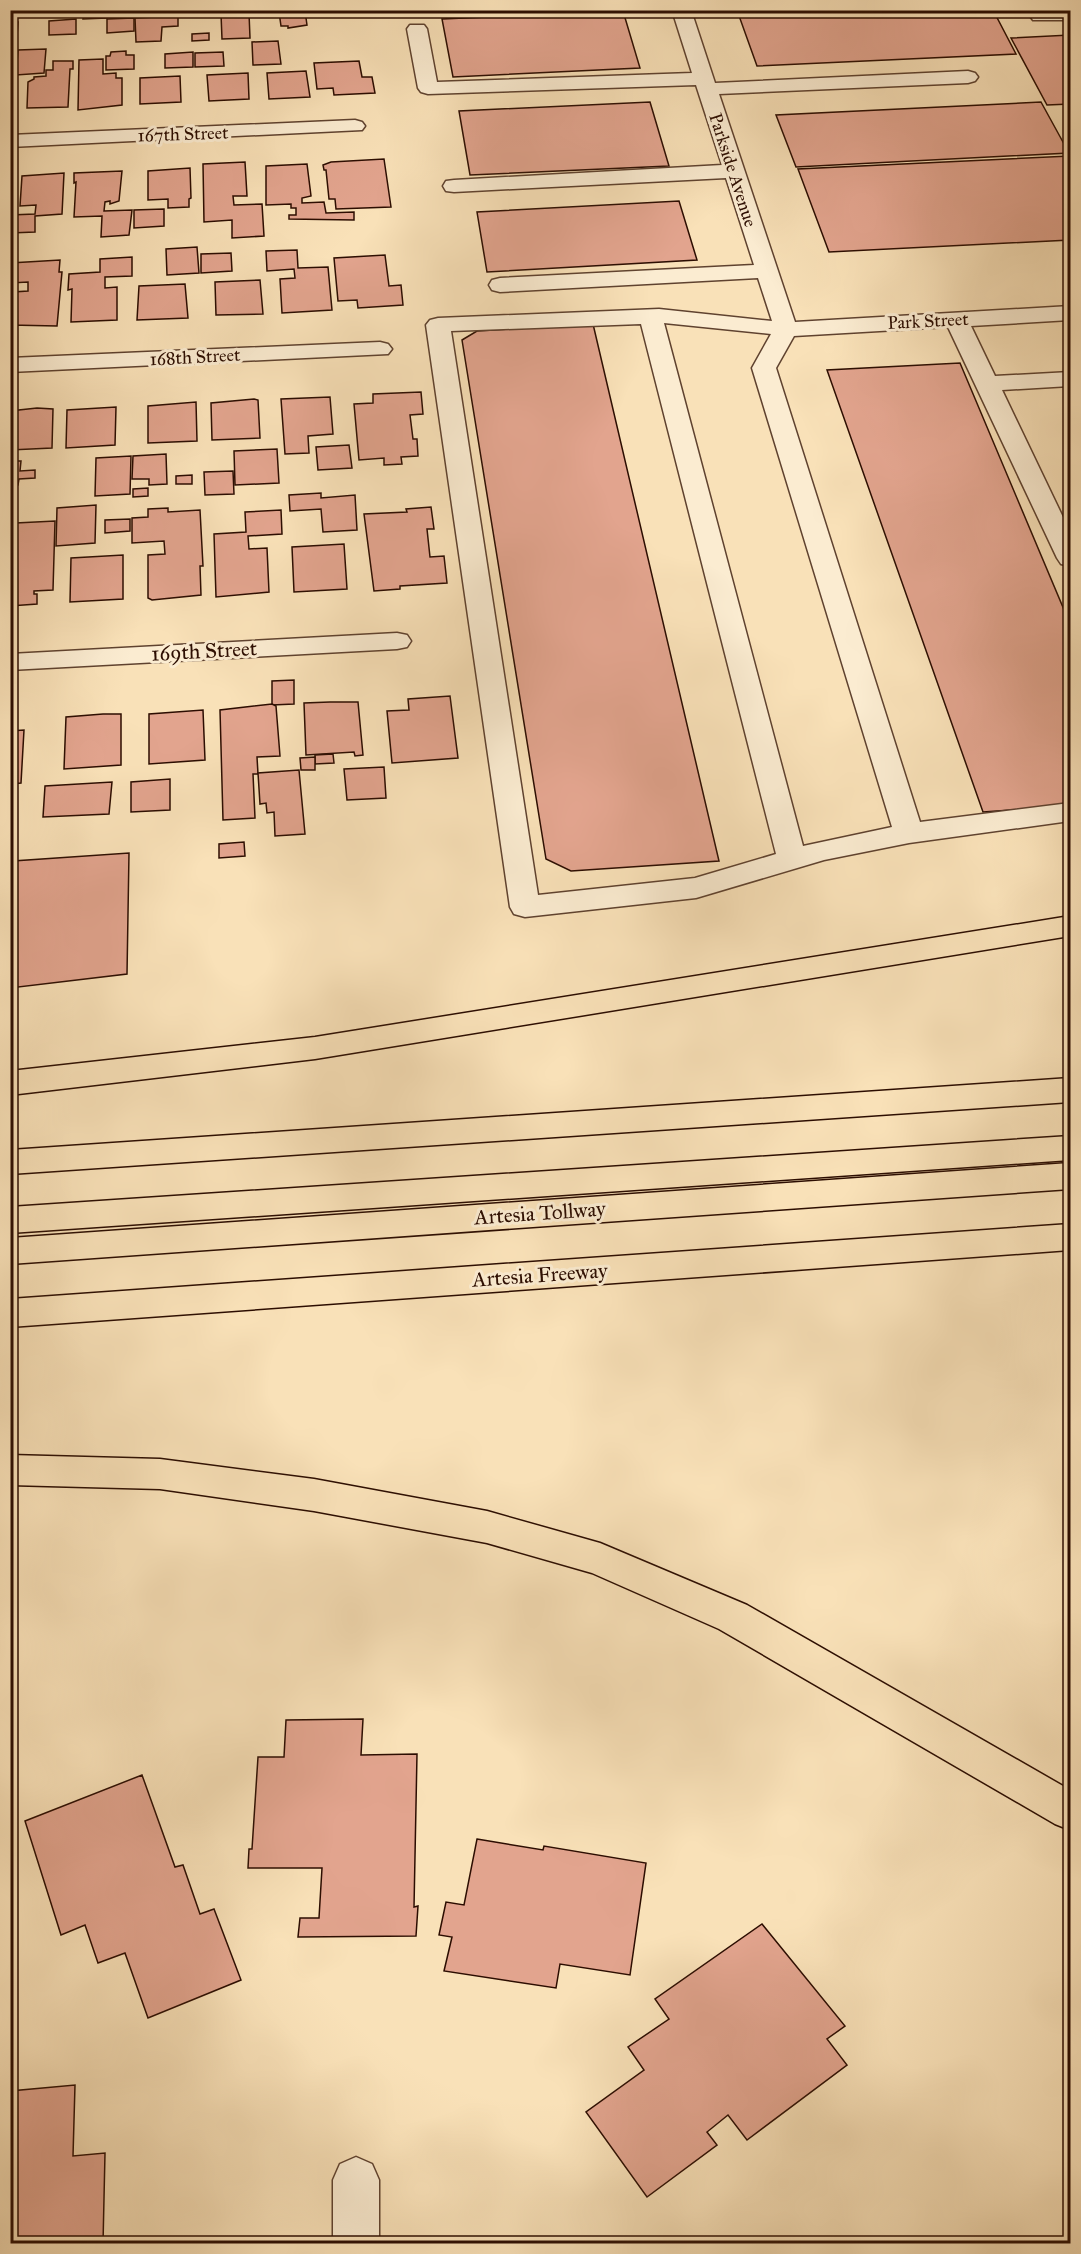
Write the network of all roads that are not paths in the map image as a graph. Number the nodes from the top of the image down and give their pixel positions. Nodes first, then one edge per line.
1 (681, 10) edge
2 (1071, 14) edge
3 (1040, 15) dead end
4 (417, 29) dead end
5 (968, 77) dead end
6 (705, 84) junction
7 (355, 126) dead end
8 (10, 141) edge
9 (734, 171) junction
10 (454, 186) dead end
11 (767, 271) junction
12 (500, 285) dead end
13 (1071, 313) edge
14 (651, 316) junction
15 (956, 319) junction
16 (786, 329) junction
17 (380, 348) dead end
18 (10, 365) edge
19 (1071, 379) edge
20 (988, 384) junction
21 (1071, 558) edge
22 (397, 641) dead end
23 (10, 662) edge
24 (1071, 812) edge
25 (909, 833) junction
26 (792, 859) junction
27 (1071, 926) edge
28 (10, 1083) edge
29 (1071, 1090) edge
30 (1071, 1148) edge
31 (10, 1162) edge
32 (1071, 1176) edge
33 (10, 1220) edge
34 (1071, 1237) edge
35 (10, 1251) edge
36 (10, 1313) edge
37 (10, 1470) edge
38 (1071, 1811) edge
39 (356, 2180) dead end
40 (356, 2244) edge

1 - 6 street, Parkside Avenue
2 - 3 street
4 - 6 street
5 - 6 street
6 - 9 street, Parkside Avenue
7 - 8 street, 167th Street
9 - 10 street
9 - 11 street, Parkside Avenue
11 - 12 street
11 - 16 street, Parkside Avenue
13 - 15 street, Park Street
14 - 16 street, Park Street
14 - 26 street
14 - 26 street, Park Street
15 - 16 street, Park Street
15 - 20 street
16 - 25 street
17 - 18 street, 168th Street
19 - 20 street
20 - 21 street
22 - 23 street, 169th Street
24 - 25 street
25 - 26 street
27 - 28 highway
29 - 31 highway
30 - 33 highway, Artesia Tollway
32 - 35 highway, Artesia Tollway
34 - 36 highway, Artesia Freeway
37 - 38 highway
39 - 40 street

